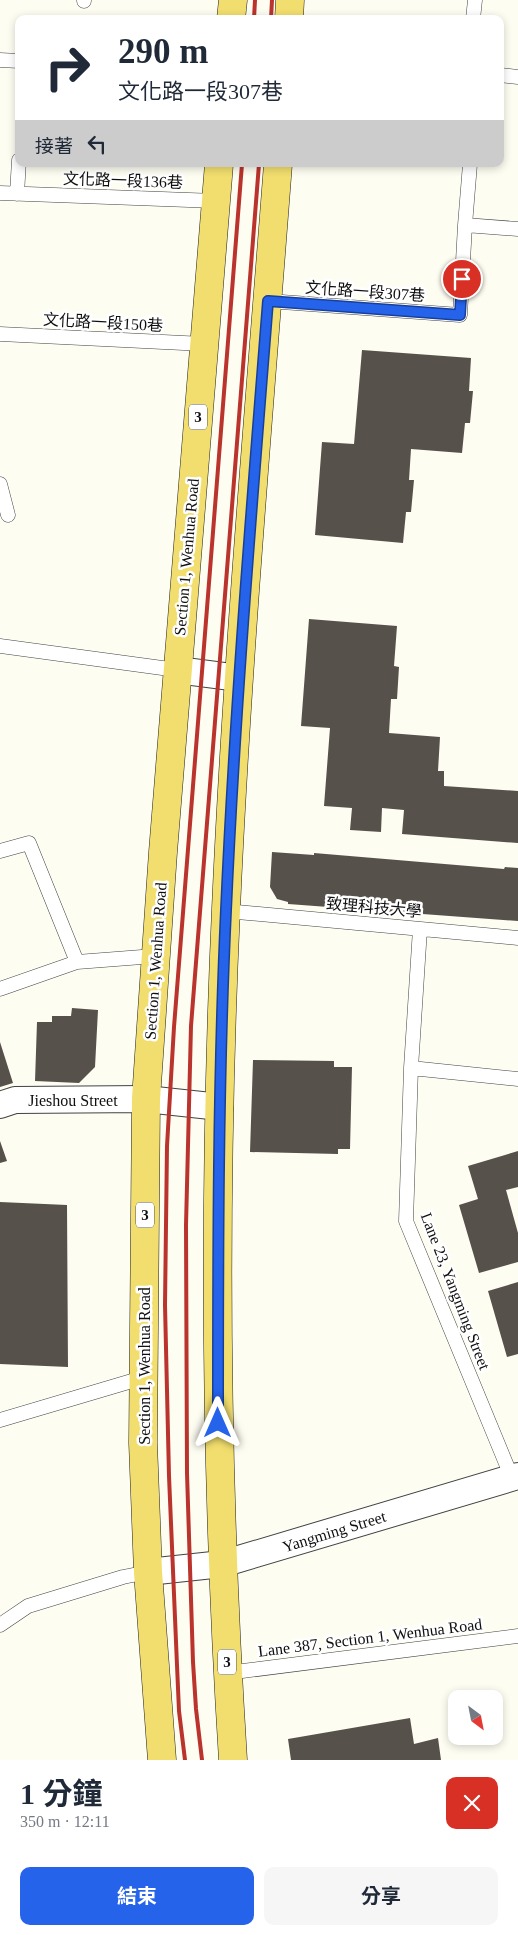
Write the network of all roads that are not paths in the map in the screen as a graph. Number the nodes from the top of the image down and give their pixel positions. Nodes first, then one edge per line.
1 (233, 0) edge
2 (290, 0) edge
3 (475, 0) edge
4 (231, 15) edge
5 (289, 15) edge
6 (473, 15) edge
7 (0, 60) edge
8 (15, 62) edge
9 (504, 75) edge
10 (518, 76) edge
11 (19, 167) edge
12 (219, 167) edge
13 (278, 167) edge
14 (470, 167) edge
15 (0, 193) edge
16 (17, 194) junction
17 (216, 201) junction
18 (465, 225) junction
19 (518, 229) edge
20 (268, 301) junction
21 (0, 334) edge
22 (204, 344) junction
23 (0, 484) edge
24 (8, 515) dead end
25 (0, 646) edge
26 (177, 670) junction
27 (239, 678) junction
28 (0, 851) edge
29 (226, 911) junction
30 (420, 929) junction
31 (518, 938) edge
32 (155, 956) junction
33 (77, 962) junction
34 (0, 989) edge
35 (412, 1068) junction
36 (518, 1078) edge
37 (146, 1099) junction
38 (0, 1105) edge
39 (220, 1107) junction
40 (142, 1378) junction
41 (0, 1420) edge
42 (515, 1477) edge
43 (222, 1564) junction
44 (148, 1572) junction
45 (0, 1626) edge
46 (518, 1636) edge
47 (227, 1673) junction
48 (162, 1760) edge
49 (233, 1760) edge

1 - 4 main road
2 - 5 main road
3 - 6 lane
7 - 8 lane
9 - 10 lane
11 - 16 lane
12 - 17 main road, Section 1, Wenhua Road / 3
13 - 20 main road, 3
14 - 18 lane
15 - 16 lane, 文化路一段136巷
16 - 17 lane, 文化路一段136巷
17 - 22 main road, Section 1, Wenhua Road / 3
18 - 19 lane
18 - 20 lane, 文化路一段307巷
20 - 27 main road, 3
21 - 22 lane, 文化路一段150巷
22 - 26 main road, Section 1, Wenhua Road / 3
23 - 24 lane
25 - 26 lane
26 - 27 street
26 - 32 main road, Section 1, Wenhua Road / 3
27 - 29 main road, 3
28 - 33 lane
29 - 30 lane, 致理科技大學
29 - 39 main road, 3
30 - 31 lane, 致理科技大學
30 - 35 lane, Lane 23, Yangming Street
32 - 33 lane
32 - 37 main road, Section 1, Wenhua Road / 3
33 - 34 lane
35 - 36 lane
35 - 42 lane, Lane 23, Yangming Street
37 - 38 street, Jieshou Street
37 - 39 street, Jieshou Street
37 - 40 main road, Section 1, Wenhua Road / 3
39 - 43 main road, 3
40 - 41 lane
40 - 44 main road, Section 1, Wenhua Road / 3
42 - 43 street, Yangming Street
43 - 44 street, Yangming Street
43 - 47 main road, 3
44 - 45 lane
44 - 48 main road, Section 1, Wenhua Road / 3
46 - 47 lane, Lane 387, Section 1, Wenhua Road
47 - 49 main road, 3

